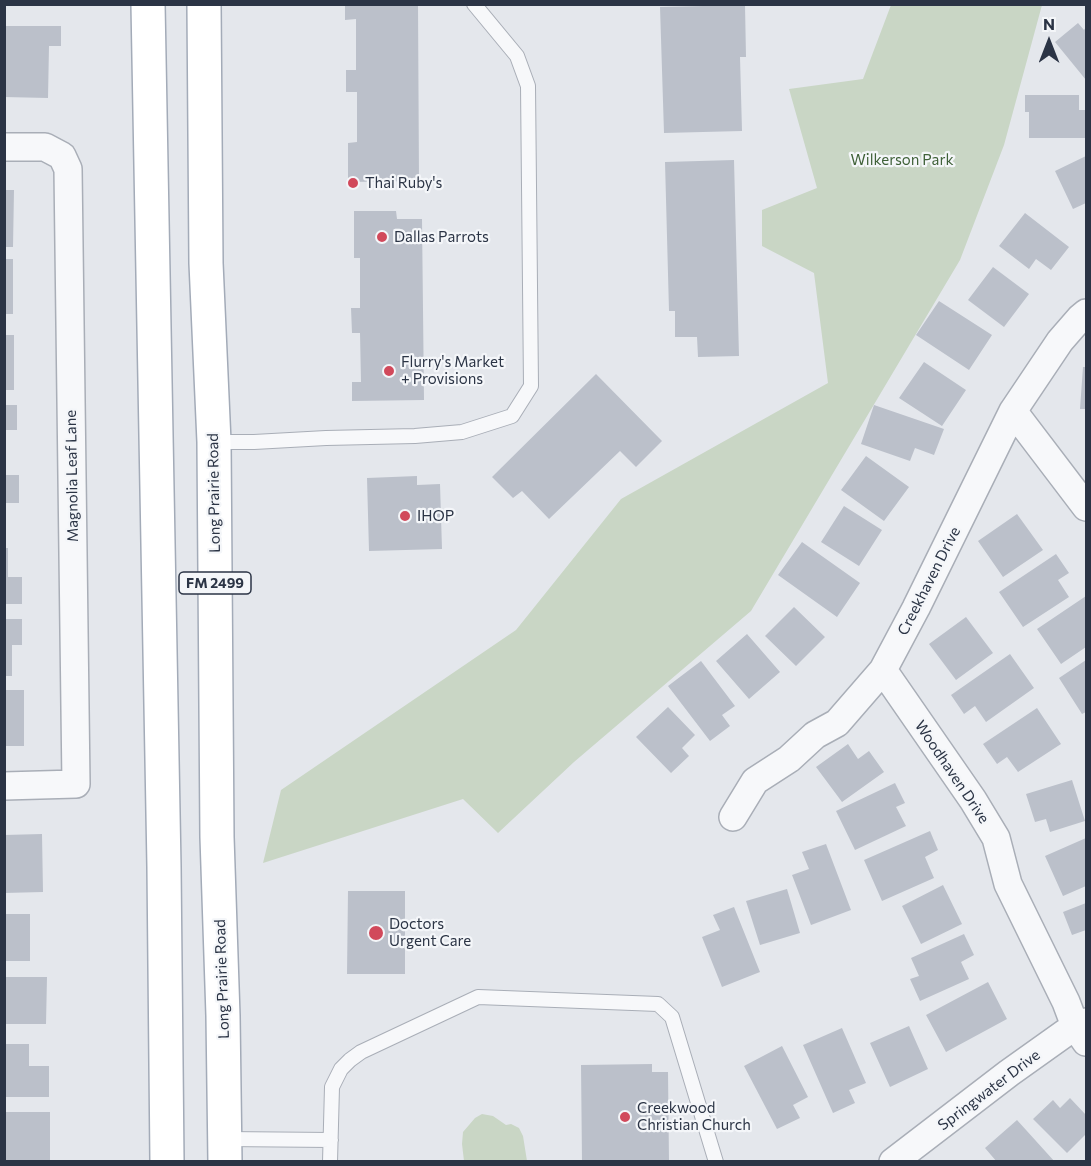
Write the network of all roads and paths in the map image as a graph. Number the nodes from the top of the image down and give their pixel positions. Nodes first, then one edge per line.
1 (148, 4) edge
2 (204, 4) edge
3 (474, 4) edge
4 (4, 147) edge
5 (1086, 313) edge
6 (1013, 411) junction
7 (214, 441) junction
8 (1086, 507) edge
9 (883, 670) junction
10 (4, 786) edge
11 (733, 817) dead end
12 (1082, 1030) edge
13 (331, 1140) junction
14 (225, 1150) edge
15 (167, 1161) edge
16 (330, 1161) edge
17 (716, 1161) edge
18 (893, 1161) edge

1 - 15 main road, FM 2499
2 - 7 main road, Long Prairie Road / FM 2499
3 - 7 lane
4 - 10 street, Magnolia Leaf Lane
5 - 6 street, Creekhaven Drive
6 - 8 street
6 - 9 street, Creekhaven Drive
7 - 14 main road, Long Prairie Road / FM 2499
9 - 11 street, Creekhaven Drive
9 - 12 street, Woodhaven Drive
12 - 18 street, Springwater Drive
13 - 14 lane
13 - 16 lane
13 - 17 lane

